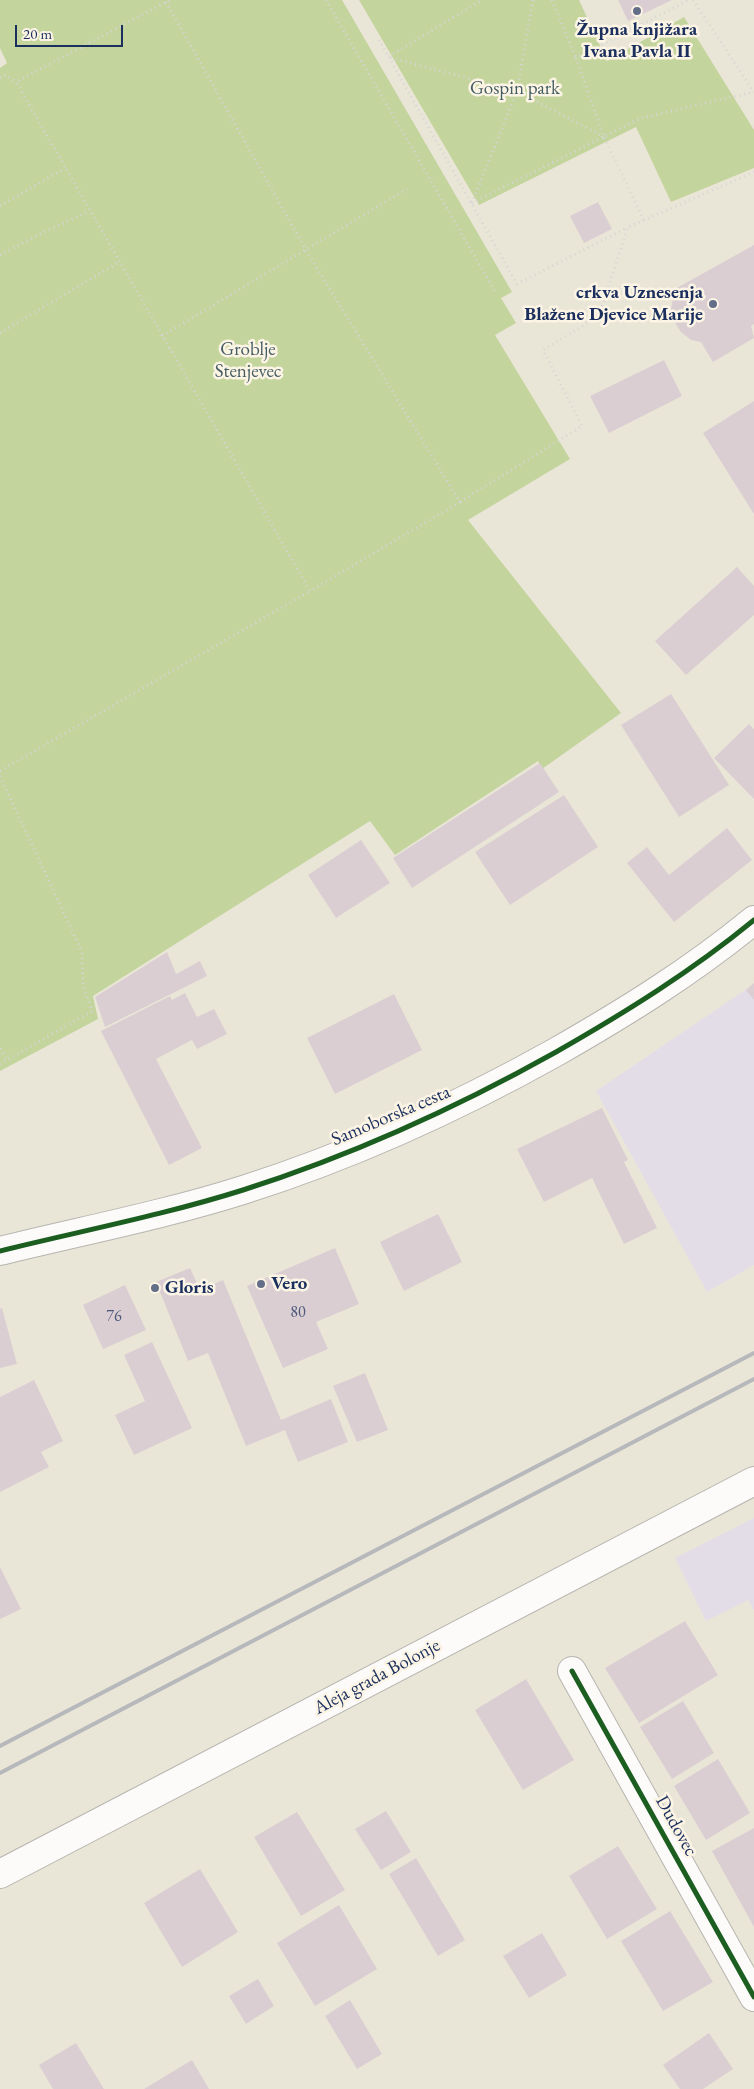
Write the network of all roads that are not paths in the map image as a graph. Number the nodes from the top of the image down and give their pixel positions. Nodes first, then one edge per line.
1 (754, 920) edge
2 (0, 1251) edge
3 (754, 1481) edge
4 (572, 1671) dead end
5 (0, 1874) edge
6 (750, 1980) edge

1 - 2 street, Samoborska cesta
3 - 5 street, Aleja grada Bolonje
4 - 6 street, Dudovec

